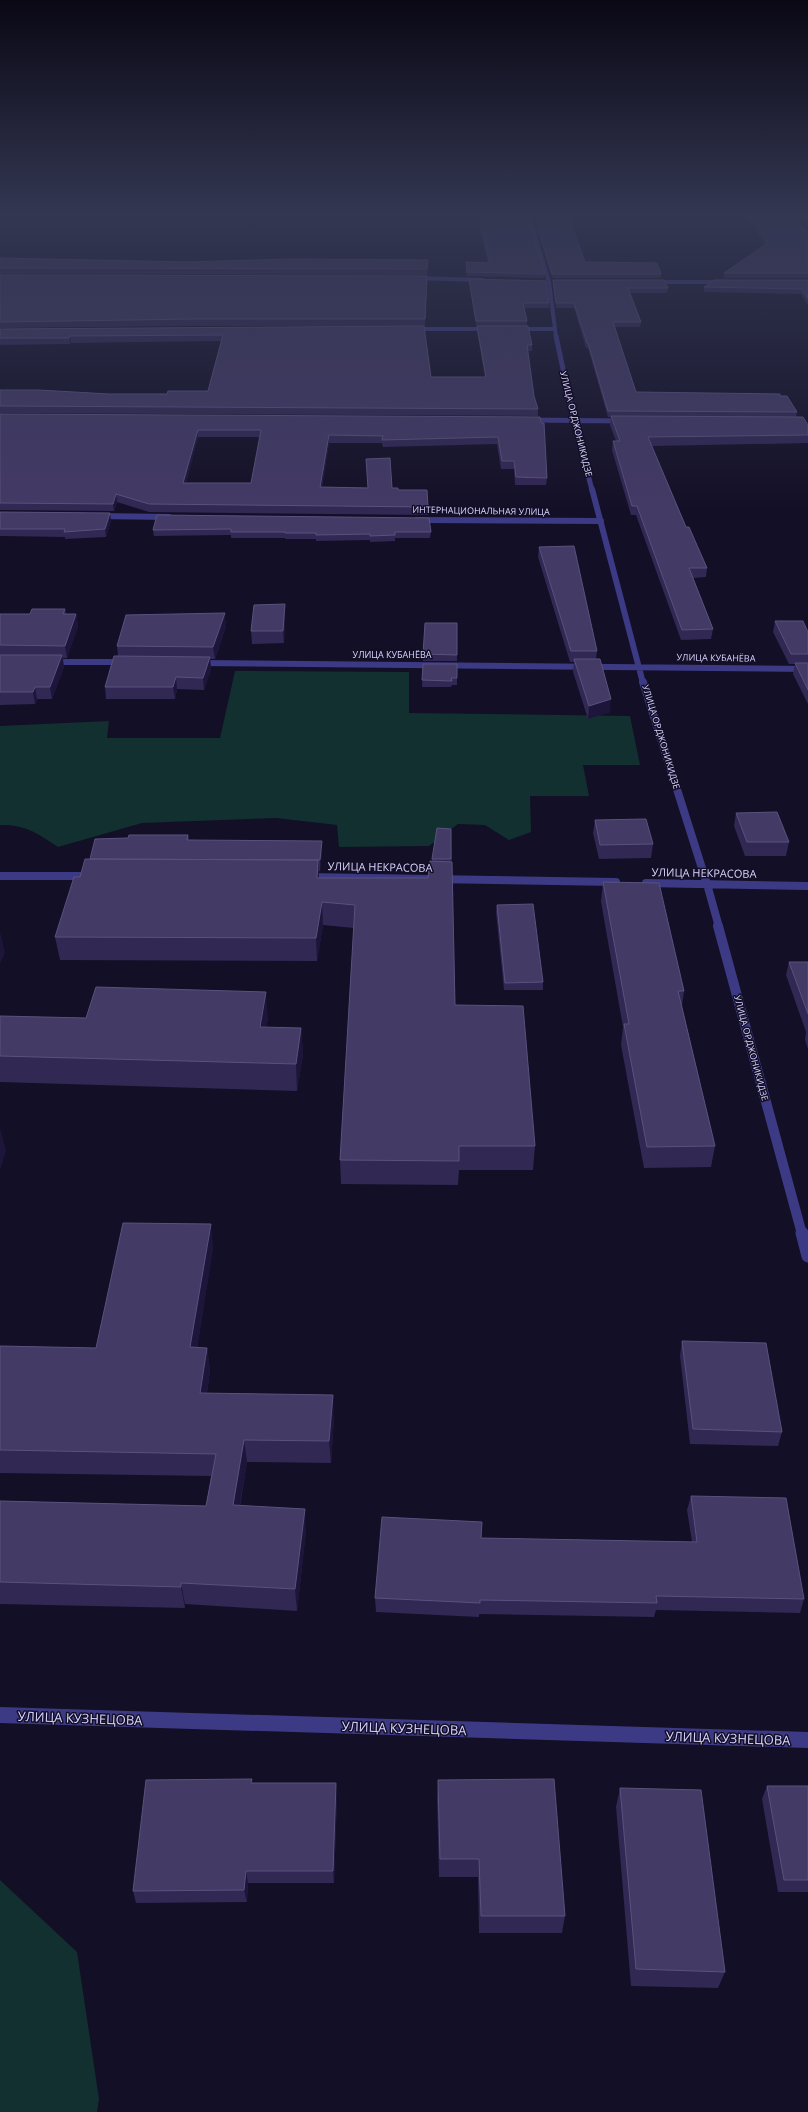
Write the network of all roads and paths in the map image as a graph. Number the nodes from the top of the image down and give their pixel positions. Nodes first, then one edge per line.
1 (552, 314) edge
2 (407, 329) edge
3 (500, 329) edge
4 (507, 329) edge
5 (554, 329) junction
6 (519, 420) edge
7 (574, 421) junction
8 (629, 421) edge
9 (87, 516) edge
10 (174, 517) edge
11 (411, 519) edge
12 (601, 521) junction
13 (40, 662) edge
14 (136, 662) edge
15 (192, 663) edge
16 (638, 666) junction
17 (808, 669) edge
18 (0, 876) edge
19 (102, 876) edge
20 (294, 877) edge
21 (707, 884) junction
22 (808, 886) edge
23 (808, 1256) edge
24 (0, 1715) edge
25 (808, 1740) edge

1 - 5 street, УЛИЦА ОРДЖОНИКИДЗЕ
2 - 3 street
4 - 5 street
5 - 7 street, УЛИЦА ОРДЖОНИКИДЗЕ
6 - 7 street
7 - 8 street
7 - 12 street, УЛИЦА ОРДЖОНИКИДЗЕ
9 - 10 street
11 - 12 street, ИНТЕРНАЦИОНАЛЬНАЯ УЛИЦА
12 - 16 street, УЛИЦА ОРДЖОНИКИДЗЕ
13 - 14 street
15 - 16 street, УЛИЦА КУБАНЁВА
16 - 17 street, УЛИЦА КУБАНЁВА
16 - 21 street, УЛИЦА ОРДЖОНИКИДЗЕ
18 - 19 street
20 - 21 street, УЛИЦА НЕКРАСОВА
21 - 22 street, УЛИЦА НЕКРАСОВА
21 - 23 street, УЛИЦА ОРДЖОНИКИДЗЕ
24 - 25 street, УЛИЦА КУЗНЕЦОВА

